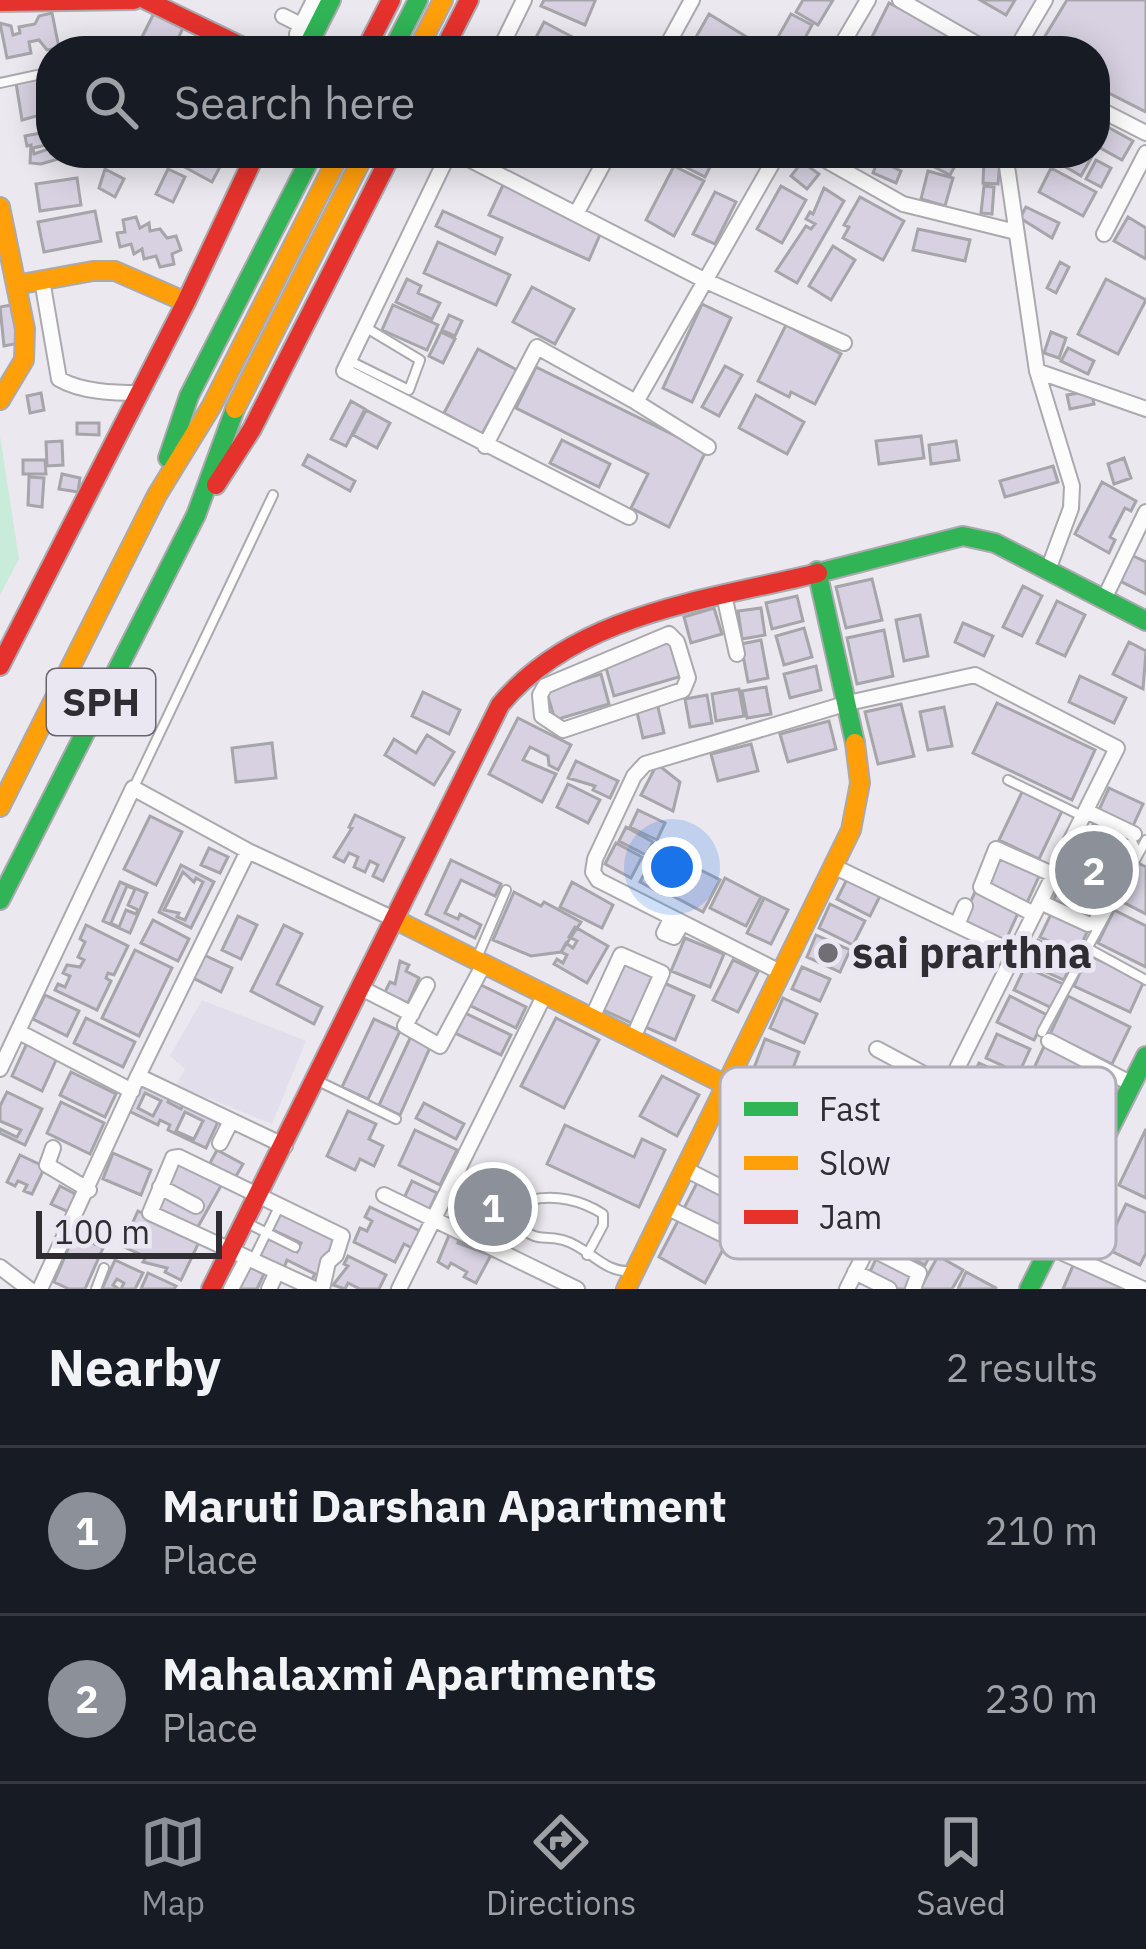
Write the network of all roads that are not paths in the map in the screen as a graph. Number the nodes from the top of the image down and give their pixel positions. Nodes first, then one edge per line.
1 (134, 0) edge
2 (146, 0) edge
3 (314, 0) edge
4 (332, 0) edge
5 (391, 0) edge
6 (418, 0) edge
7 (442, 0) edge
8 (470, 0) edge
9 (524, 0) edge
10 (692, 0) edge
11 (868, 0) edge
12 (900, 0) edge
13 (1045, 0) edge
14 (0, 2) edge
15 (283, 16) dead end
16 (209, 31) junction
17 (206, 36) edge
18 (220, 36) edge
19 (300, 36) edge
20 (301, 36) edge
21 (302, 36) edge
22 (373, 36) edge
23 (400, 36) edge
24 (424, 36) edge
25 (451, 36) edge
26 (506, 36) edge
27 (672, 36) edge
28 (847, 36) edge
29 (963, 36) edge
30 (1024, 36) edge
31 (36, 75) edge
32 (0, 83) edge
33 (1110, 115) edge
34 (1146, 133) edge
35 (1146, 152) edge
36 (249, 168) edge
37 (305, 168) edge
38 (332, 168) edge
39 (357, 168) edge
40 (384, 168) edge
41 (445, 168) edge
42 (483, 168) edge
43 (601, 168) edge
44 (769, 168) edge
45 (839, 168) edge
46 (1007, 168) edge
47 (0, 207) edge
48 (576, 214) junction
49 (1016, 232) junction
50 (3, 233) edge
51 (1104, 234) dead end
52 (42, 280) junction
53 (704, 280) junction
54 (16, 285) junction
55 (186, 302) junction
56 (365, 327) junction
57 (844, 344) dead end
58 (349, 361) junction
59 (1037, 370) junction
60 (140, 394) junction
61 (0, 400) edge
62 (636, 402) junction
63 (1146, 409) edge
64 (485, 446) junction
65 (709, 447) dead end
66 (157, 495) junction
67 (273, 495) dead end
68 (1146, 512) edge
69 (196, 515) junction
70 (629, 517) dead end
71 (1048, 570) junction
72 (818, 571) junction
73 (724, 595) junction
74 (1104, 599) junction
75 (669, 609) junction
76 (1146, 622) edge
77 (685, 653) dead end
78 (737, 654) dead end
79 (0, 666) edge
80 (531, 669) junction
81 (550, 684) junction
82 (848, 703) junction
83 (1008, 780) dead end
84 (134, 788) junction
85 (0, 806) edge
86 (1084, 814) junction
87 (1071, 839) junction
88 (1137, 845) edge
89 (248, 851) junction
90 (1146, 865) edge
91 (835, 867) junction
92 (1055, 872) junction
93 (976, 889) dead end
94 (506, 890) dead end
95 (3, 895) edge
96 (965, 907) dead end
97 (1036, 911) junction
98 (0, 914) edge
99 (394, 919) junction
100 (957, 925) junction
101 (1089, 949) junction
102 (1015, 953) junction
103 (480, 962) junction
104 (782, 973) junction
105 (1146, 980) edge
106 (427, 986) dead end
107 (361, 988) junction
108 (545, 994) junction
109 (412, 1014) junction
110 (592, 1018) junction
111 (19, 1032) junction
112 (1046, 1036) joint
113 (633, 1038) junction
114 (877, 1049) dead end
115 (1146, 1056) edge
116 (736, 1067) edge
117 (911, 1067) edge
118 (958, 1067) edge
119 (1105, 1067) edge
120 (0, 1069) edge
121 (316, 1081) junction
122 (720, 1082) edge
123 (135, 1083) junction
124 (1137, 1084) edge
125 (720, 1099) edge
126 (1116, 1110) edge
127 (395, 1119) dead end
128 (231, 1120) junction
129 (220, 1143) dead end
130 (285, 1147) junction
131 (53, 1148) dead end
132 (685, 1169) junction
133 (160, 1187) junction
134 (720, 1187) edge
135 (89, 1190) junction
136 (384, 1195) dead end
137 (259, 1198) junction
138 (196, 1206) dead end
139 (279, 1207) junction
140 (666, 1207) junction
141 (434, 1220) junction
142 (246, 1222) junction
143 (266, 1232) junction
144 (720, 1235) edge
145 (295, 1247) dead end
146 (240, 1255) junction
147 (587, 1256) junction
148 (862, 1259) edge
149 (891, 1259) edge
150 (1044, 1259) edge
151 (1077, 1259) edge
152 (0, 1268) edge
153 (104, 1268) dead end
154 (856, 1272) junction
155 (630, 1280) edge
156 (284, 1285) edge
157 (28, 1289) edge
158 (40, 1289) edge
159 (96, 1289) edge
160 (211, 1289) edge
161 (231, 1289) edge
162 (318, 1289) edge
163 (400, 1289) edge
164 (577, 1289) edge
165 (847, 1289) edge
166 (889, 1289) edge
167 (913, 1289) edge
168 (1029, 1289) edge
169 (1143, 1289) edge

1 - 14 main road
2 - 16 main road
3 - 20 street
4 - 21 main road
5 - 22 main road
6 - 23 main road
7 - 24 main road
8 - 25 main road
9 - 26 street
10 - 27 street
11 - 28 street
12 - 29 street
13 - 30 street
15 - 19 street
16 - 17 street
16 - 18 main road
31 - 32 lane
33 - 34 street
35 - 51 street
36 - 55 main road
37 - 66 main road
38 - 66 main road, SPH
39 - 69 main road, SPH
40 - 69 main road
41 - 56 street
42 - 48 street
43 - 48 street
44 - 53 street
45 - 49 street
46 - 49 street
47 - 50 main road
48 - 53 street
49 - 59 street
50 - 54 main road
52 - 54 main road
52 - 55 main road
52 - 60 street
53 - 57 street
53 - 62 street
54 - 61 main road
55 - 60 main road
56 - 58 street
56 - 58 lane
58 - 64 street
59 - 63 street
59 - 71 street
60 - 79 main road
62 - 64 street
62 - 65 street
64 - 70 street
66 - 85 main road, SPH
67 - 84 lane
68 - 74 street
69 - 95 main road, SPH
71 - 72 main road
71 - 74 main road
72 - 73 main road
72 - 82 main road
73 - 75 main road
73 - 78 street
74 - 76 main road
75 - 77 street
75 - 80 main road
80 - 81 street
80 - 99 main road
81 - 81 street
82 - 86 street
82 - 91 main road
82 - 104 street
83 - 86 lane
84 - 89 street
84 - 111 street
86 - 87 street
86 - 88 street
87 - 88 street
87 - 92 street
87 - 92 street
88 - 90 lane
88 - 101 lane
89 - 99 street
89 - 123 street
91 - 100 street
91 - 104 main road
92 - 97 street
92 - 97 street
92 - 97 street
93 - 97 street
94 - 103 lane
95 - 98 main road
96 - 100 street
97 - 102 street
99 - 103 main road
99 - 107 main road
100 - 102 street
101 - 105 lane
101 - 112 lane
102 - 118 street
103 - 108 main road
103 - 109 street
104 - 116 main road
106 - 109 street
107 - 109 street
107 - 121 main road
108 - 110 main road
108 - 141 street
110 - 113 main road
110 - 113 street
111 - 120 street
111 - 123 street
112 - 119 street
113 - 122 main road
114 - 117 street
115 - 124 main road
121 - 127 lane
121 - 130 main road
123 - 128 street
123 - 135 street
124 - 126 main road
125 - 132 main road
128 - 129 street
128 - 130 street
130 - 137 main road
131 - 135 street
132 - 134 street
132 - 140 main road
133 - 137 street
133 - 138 street
133 - 146 street
135 - 158 street
136 - 141 street
137 - 139 street
137 - 142 main road
139 - 143 lane
139 - 162 street
140 - 144 street
140 - 155 main road
141 - 163 street
141 - 164 street
142 - 143 lane
142 - 146 main road
143 - 145 lane
143 - 146 lane
146 - 156 street
146 - 160 main road
146 - 161 street
146 - 162 street
147 - 147 lane
147 - 155 lane
148 - 154 street
149 - 167 street
150 - 168 main road
151 - 169 street
152 - 157 street
153 - 159 lane
154 - 165 street
154 - 166 street

